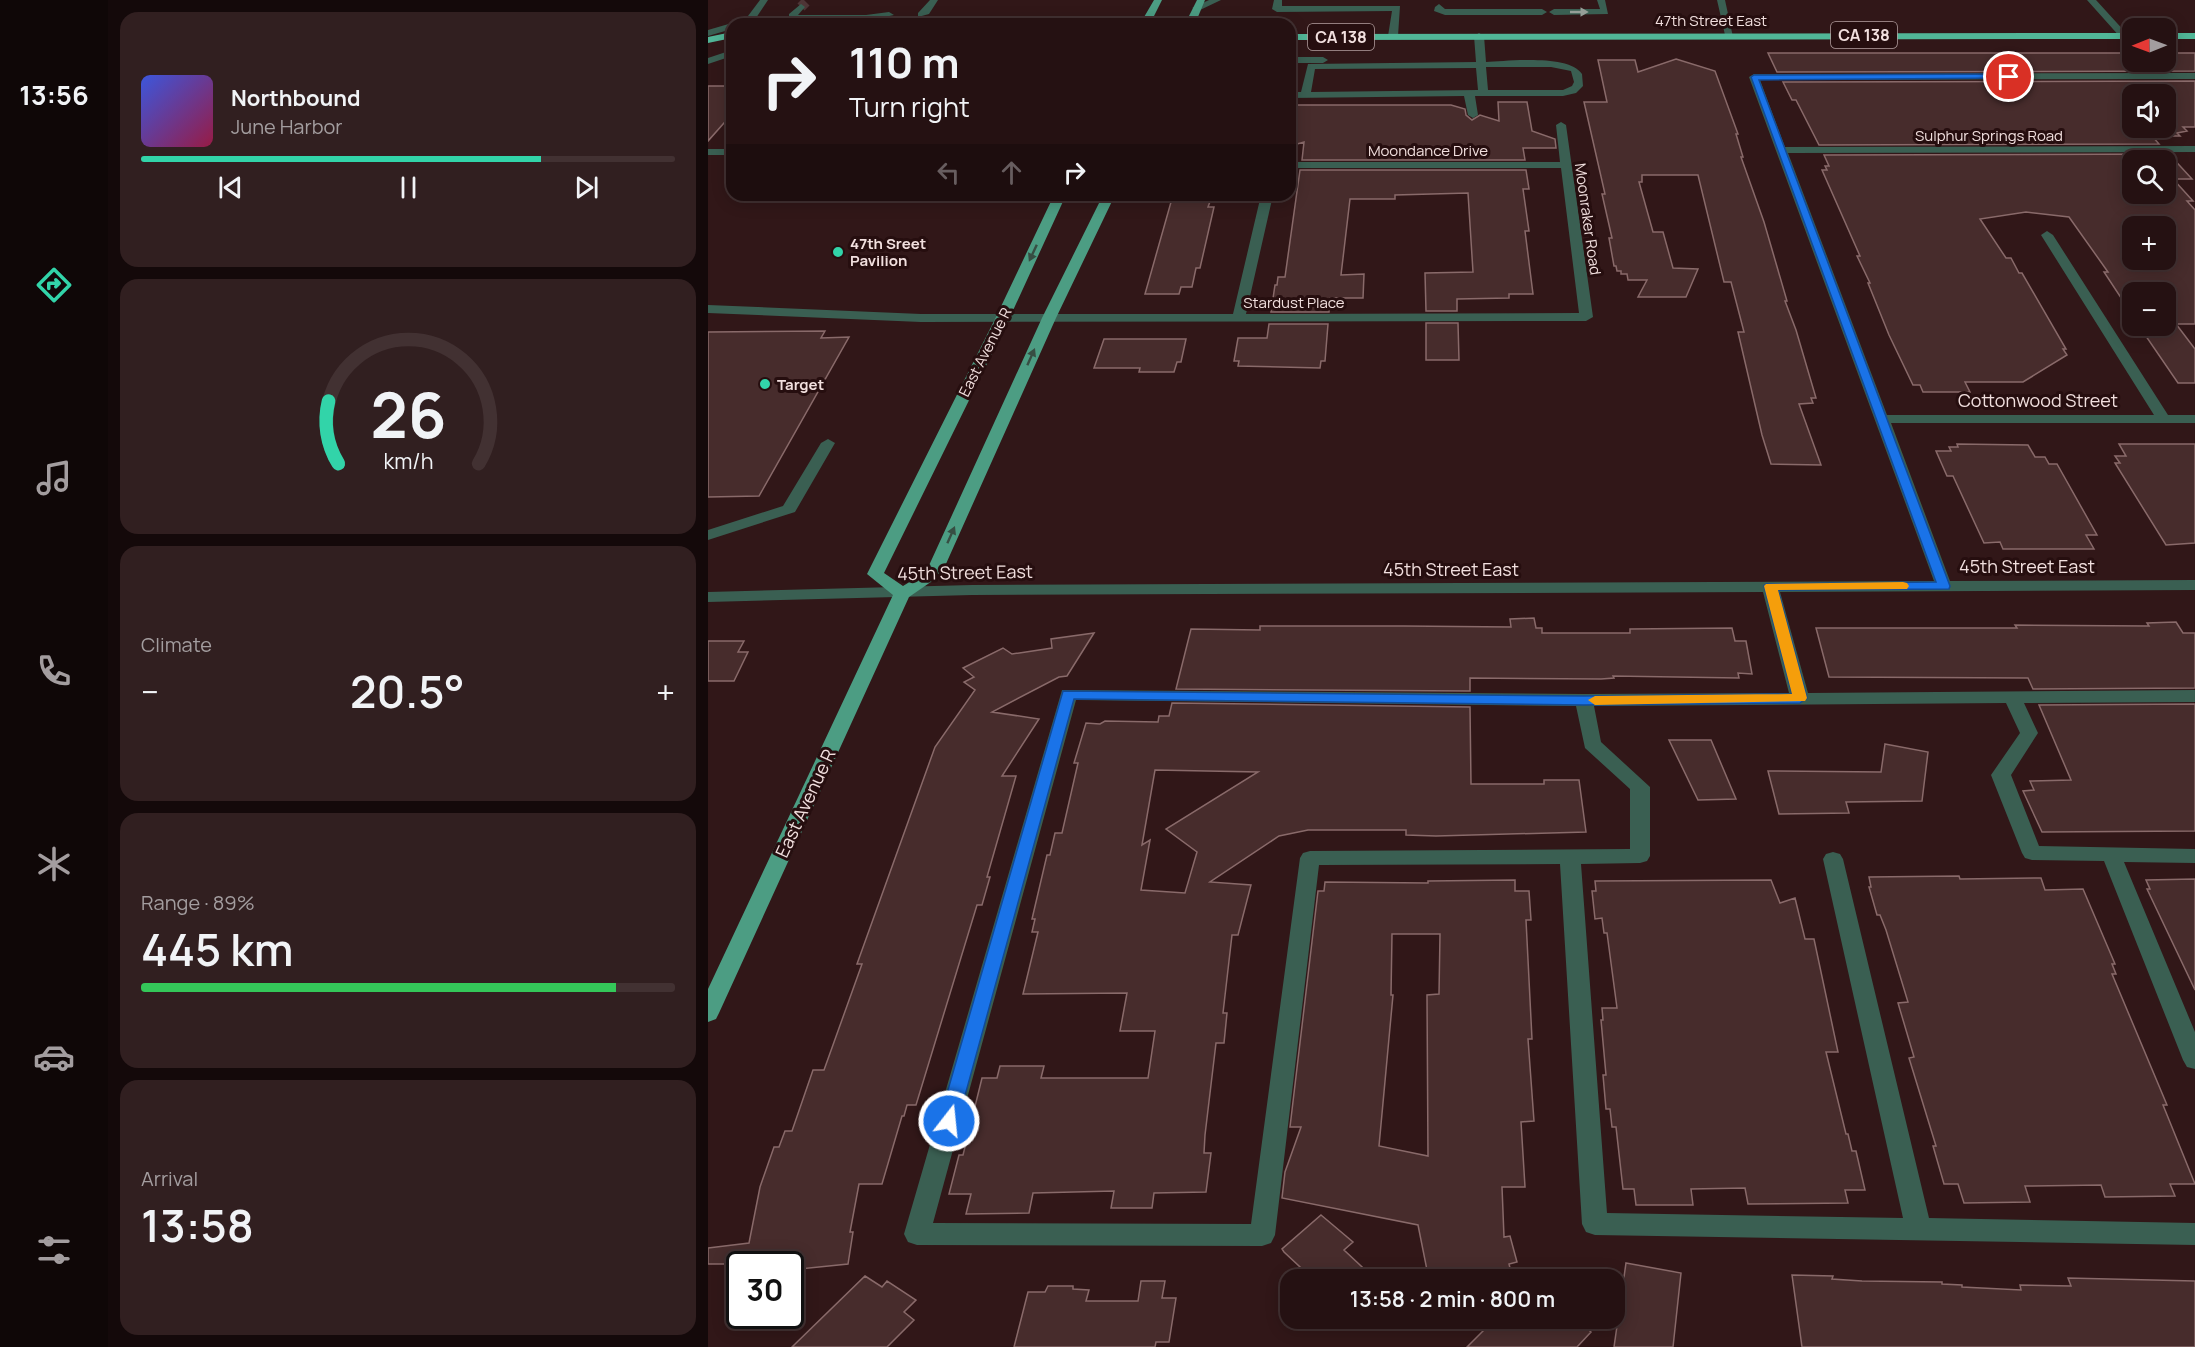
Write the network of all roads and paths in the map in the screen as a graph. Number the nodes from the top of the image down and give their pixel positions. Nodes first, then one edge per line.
1 (764, 0) edge
2 (934, 0) edge
3 (1158, 0) edge
4 (1217, 0) edge
5 (1278, 0) edge
6 (1494, 0) edge
7 (1601, 0) edge
8 (1721, 0) edge
9 (2091, 0) edge
10 (805, 3) tunnel mouth
11 (1438, 3) edge
12 (1199, 4) edge
13 (1397, 4) edge
14 (1542, 12) dead end
15 (1554, 12) dead end
16 (890, 15) dead end
17 (921, 15) dead end
18 (752, 18) edge
19 (1148, 18) edge
20 (1193, 18) edge
21 (726, 28) edge
22 (2122, 30) edge
23 (708, 34) edge
24 (726, 35) edge
25 (1730, 35) junction
26 (726, 36) edge
27 (1393, 36) junction
28 (1479, 36) junction
29 (2122, 36) edge
30 (2176, 36) edge
31 (2195, 36) edge
32 (1296, 37) edge
33 (708, 40) edge
34 (708, 46) edge
35 (726, 46) edge
36 (726, 55) edge
37 (1296, 60) edge
38 (708, 61) edge
39 (1357, 65) junction
40 (1480, 65) junction
41 (2195, 76) edge
42 (1469, 94) junction
43 (1483, 94) junction
44 (1296, 95) edge
45 (1305, 95) junction
46 (1473, 115) dead end
47 (1561, 125) dead end
48 (2195, 149) edge
49 (1783, 150) junction
50 (708, 152) edge
51 (726, 152) edge
52 (1296, 165) edge
53 (1565, 165) junction
54 (1057, 201) edge
55 (1106, 201) edge
56 (1266, 201) edge
57 (2047, 235) dead end
58 (708, 309) edge
59 (1003, 317) junction
60 (1586, 317) joint
61 (1049, 318) junction
62 (1238, 319) junction
63 (1881, 419) junction
64 (2164, 419) junction
65 (2195, 419) edge
66 (828, 443) dead end
67 (708, 535) edge
68 (2195, 585) edge
69 (1770, 586) junction
70 (1944, 586) junction
71 (902, 594) junction
72 (708, 597) edge
73 (2012, 696) junction
74 (2195, 696) edge
75 (1800, 698) junction
76 (1584, 700) junction
77 (2111, 854) junction
78 (1570, 856) junction
79 (2195, 856) edge
80 (1833, 859) dead end
81 (708, 1014) edge
82 (2195, 1060) edge
83 (1919, 1231) junction
84 (2195, 1234) edge

1 - 18 street
2 - 17 street
3 - 19 main road
4 - 12 street
5 - 13 street
6 - 11 street
15 -> 7 street
8 - 25 street
9 - 22 street
10 - 16 street
11 - 14 street
12 - 20 main road
13 - 27 street
21 - 23 street
23 - 24 highway
25 - 28 highway, 47th Street East / CA 138
25 - 29 highway, 47th Street East / CA 138
26 - 33 highway
27 - 28 highway, 47th Street East / CA 138
27 - 32 highway, 47th Street East / CA 138
28 - 40 street
30 - 31 highway
34 - 35 highway
36 - 38 street
37 - 39 street
39 - 40 street
39 - 45 street
40 - 43 street
40 - 43 street
41 - 49 street
42 - 43 street
42 - 45 street
42 - 46 street
44 - 45 street
47 - 53 street, Moonraker Road
48 - 49 street, Sulphur Springs Road
49 - 63 street
50 - 51 street
52 - 53 street, Moondance Drive
53 - 60 street, Moonraker Road
54 -> 59 main road, East Avenue R
55 - 61 main road
56 - 62 street
57 - 64 street
58 - 59 street, Stardust Place
59 - 61 street, Stardust Place
59 - 71 main road, East Avenue R
60 - 62 street, Stardust Place
61 - 62 street, Stardust Place
71 -> 61 main road
63 - 64 street, Cottonwood Street
63 - 70 street
64 - 65 street, Cottonwood Street
66 - 67 street
68 - 70 street, 45th Street East
69 - 70 street, 45th Street East
69 - 71 street, 45th Street East
69 - 75 street
71 - 72 street, 45th Street East
71 - 81 main road, East Avenue R
73 - 74 street
73 - 75 street
73 - 77 street
75 - 76 street
76 - 78 street
76 - 78 street
77 - 79 street
77 - 82 street
78 - 83 street
80 - 83 street
83 - 84 street

